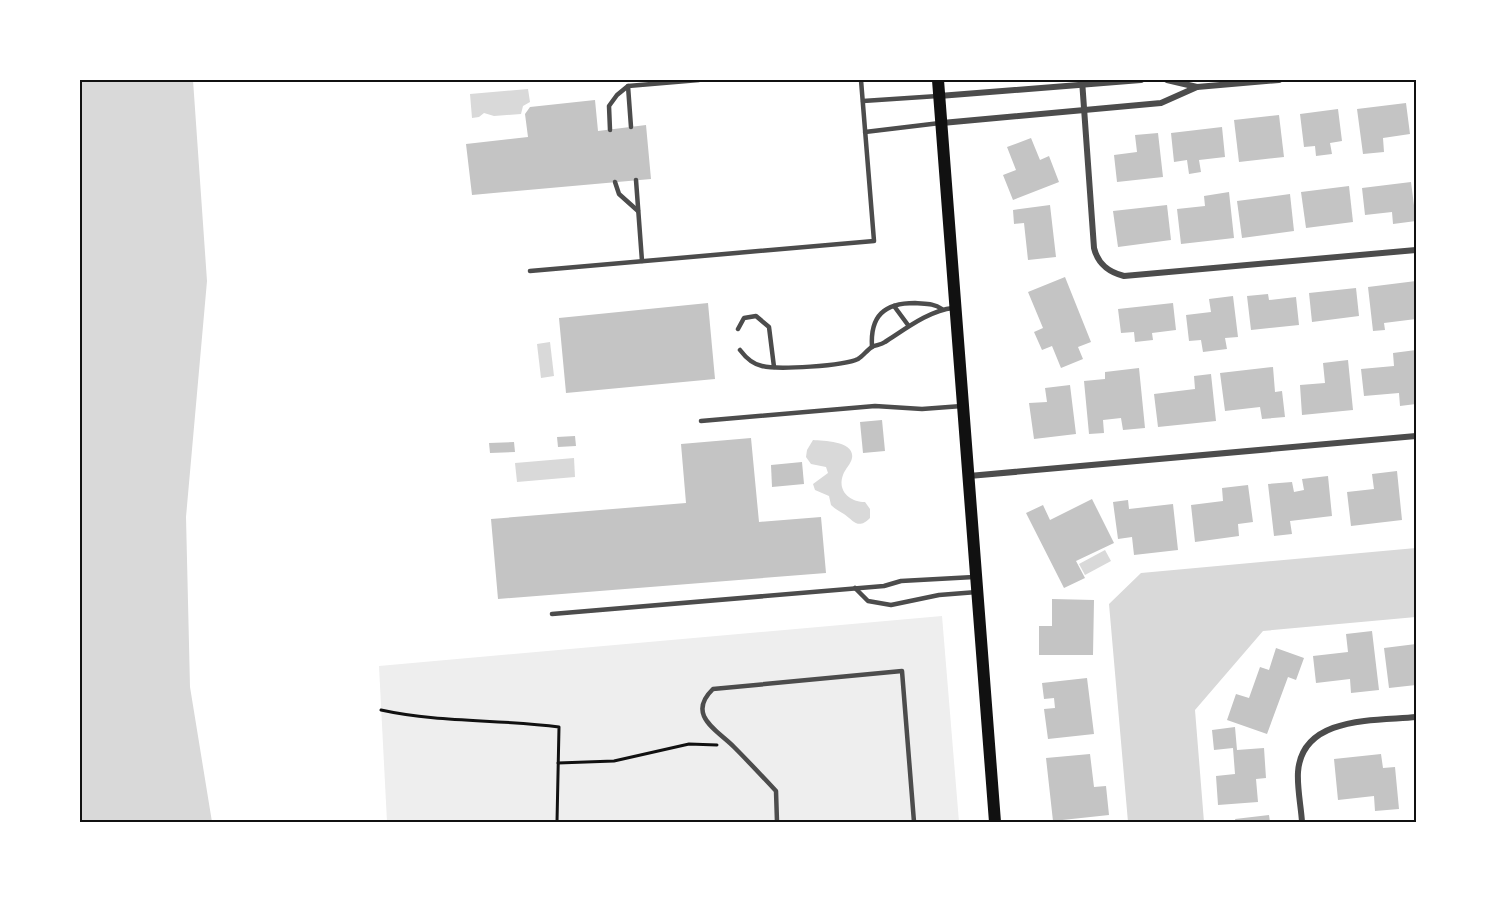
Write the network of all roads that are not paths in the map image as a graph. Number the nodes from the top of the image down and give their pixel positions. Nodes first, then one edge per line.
1 (699, 80) edge
2 (861, 80) edge
3 (938, 80) edge
4 (1141, 80) edge
5 (1167, 80) edge
6 (1279, 80) edge
7 (1082, 82) edge
8 (628, 86) junction
9 (1197, 87) junction
10 (939, 96) junction
11 (863, 101) junction
12 (1084, 111) junction
13 (942, 123) junction
14 (631, 127) dead end
15 (610, 130) dead end
16 (865, 132) junction
17 (636, 180) dead end
18 (615, 182) dead end
19 (638, 211) junction
20 (1416, 250) edge
21 (642, 261) junction
22 (530, 272) dead end
23 (894, 306) junction
24 (956, 308) junction
25 (942, 309) junction
26 (908, 325) junction
27 (738, 329) dead end
28 (872, 347) junction
29 (740, 350) dead end
30 (774, 367) junction
31 (963, 406) junction
32 (702, 421) dead end
33 (1416, 436) edge
34 (968, 476) junction
35 (976, 576) junction
36 (855, 588) junction
37 (977, 592) junction
38 (552, 614) dead end
39 (1416, 717) edge
40 (777, 822) edge
41 (914, 822) edge
42 (995, 822) edge
43 (1302, 822) edge

1 - 8 lane
2 - 11 lane
3 - 10 main road
4 - 7 street
5 - 9 street
6 - 9 street
7 - 10 street
7 - 12 street
8 - 14 lane
8 - 15 lane
9 - 12 street
10 - 11 lane
10 - 13 main road
11 - 16 lane
12 - 13 street
12 - 20 street
13 - 16 lane
13 - 24 main road
16 - 21 lane
17 - 19 lane
18 - 19 lane
19 - 21 lane
21 - 22 lane
23 - 25 lane
23 - 26 lane
23 - 28 lane
24 - 25 lane
24 - 31 main road
25 - 26 lane
26 - 28 lane
27 - 30 lane
28 - 30 lane
29 - 30 lane
31 - 32 lane
31 - 34 main road
33 - 34 street
34 - 35 main road
35 - 36 lane
35 - 37 main road
36 - 37 lane
36 - 38 lane
37 - 42 main road
39 - 43 street
40 - 41 lane

